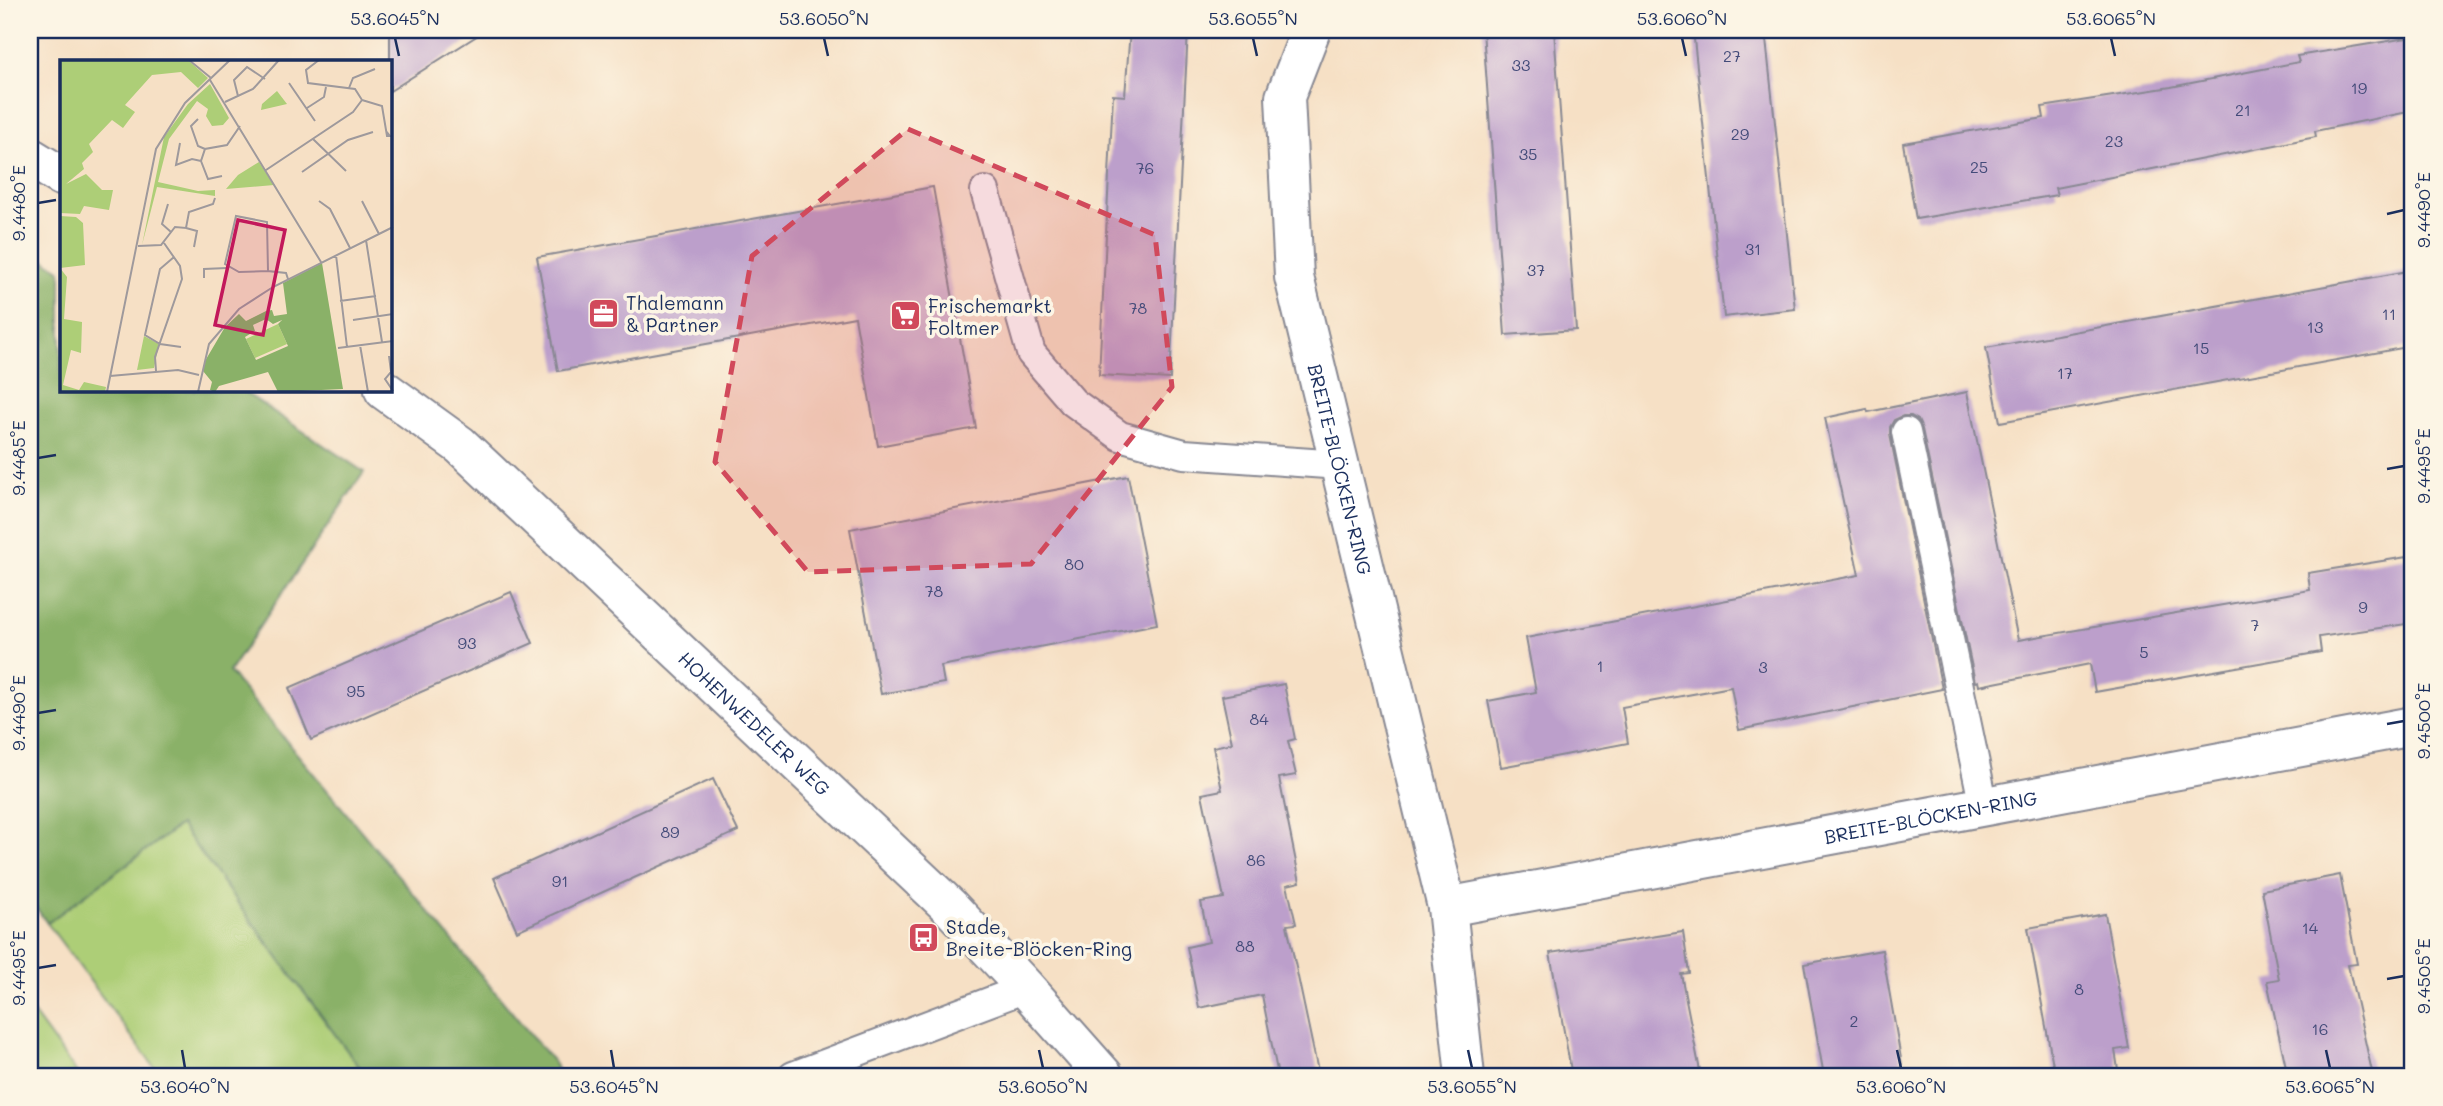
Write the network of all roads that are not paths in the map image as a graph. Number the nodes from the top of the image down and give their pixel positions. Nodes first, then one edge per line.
1 (1311, 30) edge
2 (30, 156) edge
3 (60, 175) edge
4 (985, 191) dead end
5 (387, 392) edge
6 (1906, 432) dead end
7 (1340, 465) junction
8 (2413, 726) edge
9 (1984, 807) junction
10 (1447, 907) junction
11 (1026, 988) junction
12 (793, 1076) edge
13 (1104, 1076) edge
14 (1465, 1076) edge

1 - 7 street, BREITE-BLÖCKEN-RING
2 - 3 street
4 - 7 lane
5 - 11 street, HOHENWEDELER WEG
6 - 9 lane
7 - 10 street, BREITE-BLÖCKEN-RING
8 - 9 street, BREITE-BLÖCKEN-RING
9 - 10 street, BREITE-BLÖCKEN-RING
10 - 14 street, BREITE-BLÖCKEN-RING
11 - 12 lane
11 - 13 street, HOHENWEDELER WEG

